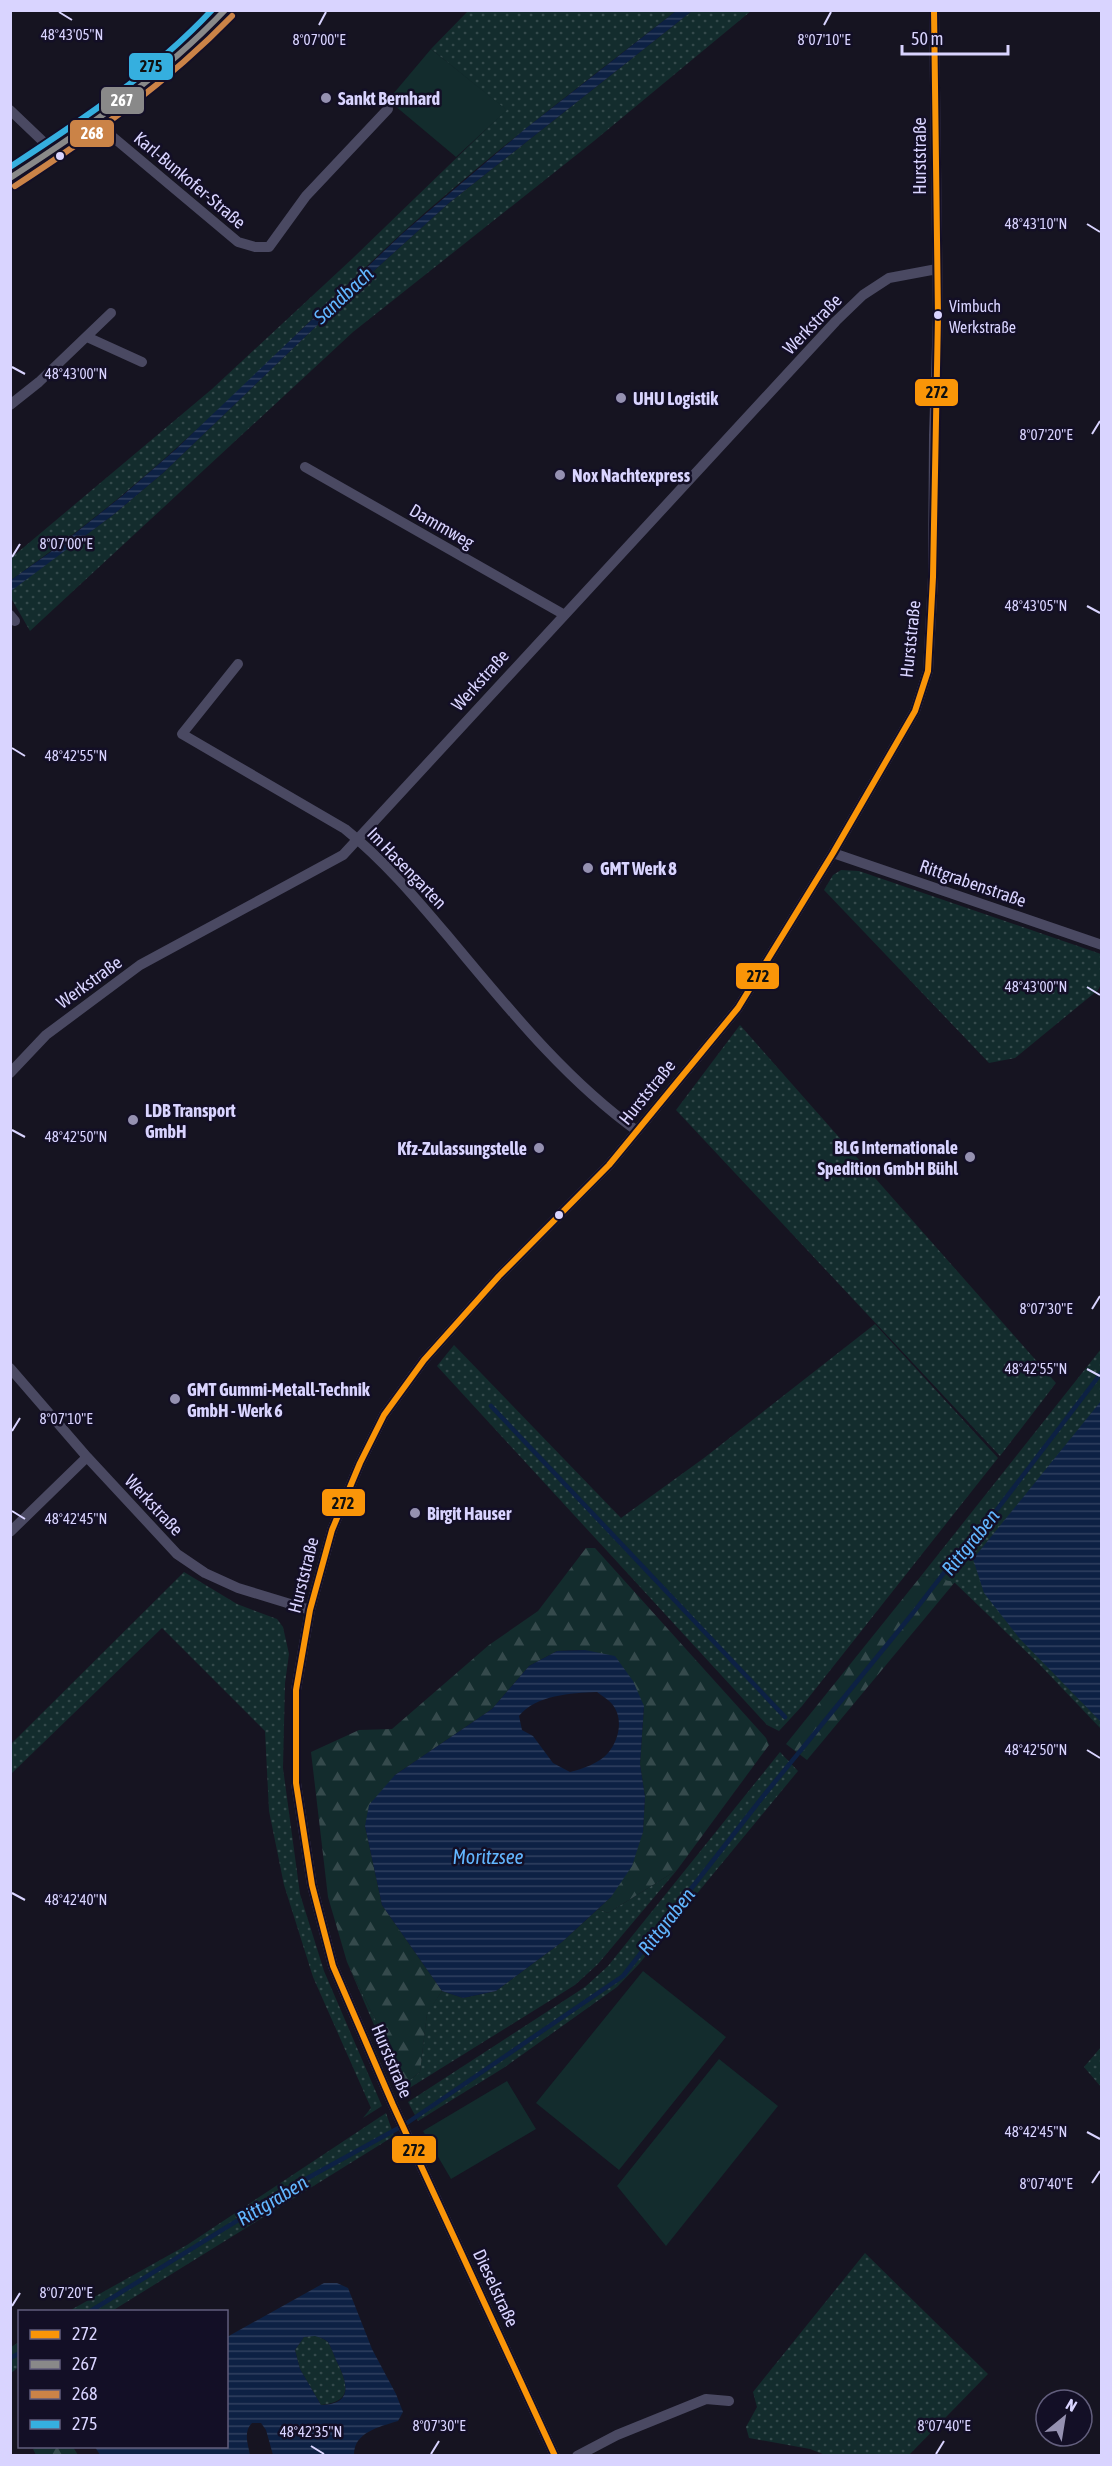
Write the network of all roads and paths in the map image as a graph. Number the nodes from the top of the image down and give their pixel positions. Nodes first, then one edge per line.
1 (225, 10) edge
2 (934, 10) edge
3 (388, 109) dead end
4 (10, 110) edge
5 (95, 122) junction
6 (53, 150) junction
7 (10, 178) edge
8 (936, 269) junction
9 (111, 313) dead end
10 (87, 337) junction
11 (141, 362) dead end
12 (10, 405) edge
13 (305, 467) dead end
14 (563, 615) junction
15 (238, 664) dead end
16 (359, 840) junction
17 (833, 853) junction
18 (1101, 945) edge
19 (10, 1073) edge
20 (637, 1131) junction
21 (10, 1368) edge
22 (87, 1456) junction
23 (10, 1532) edge
24 (310, 1610) junction
25 (407, 2134) joint
26 (729, 2401) dead end
27 (555, 2456) edge
28 (577, 2456) edge

1 - 5 street
2 - 8 street, Hurststraße
3 - 5 street, Karl-Bunkofer-Straße
4 - 6 street
5 - 6 street
6 - 7 street
8 - 14 street, Werkstraße
8 - 17 street, Hurststraße
9 - 10 street
10 - 11 street
10 - 12 street
13 - 14 street, Dammweg
14 - 16 street, Werkstraße
15 - 16 street, Im Hasengarten
16 - 19 street, Werkstraße
16 - 20 street, Im Hasengarten
17 - 18 street, Rittgrabenstraße
17 - 20 street, Hurststraße
20 - 24 street, Hurststraße
21 - 22 street, Werkstraße
22 - 23 street
22 - 24 street, Werkstraße
24 - 25 street, Hurststraße
25 - 27 street, Dieselstraße
26 - 28 street

